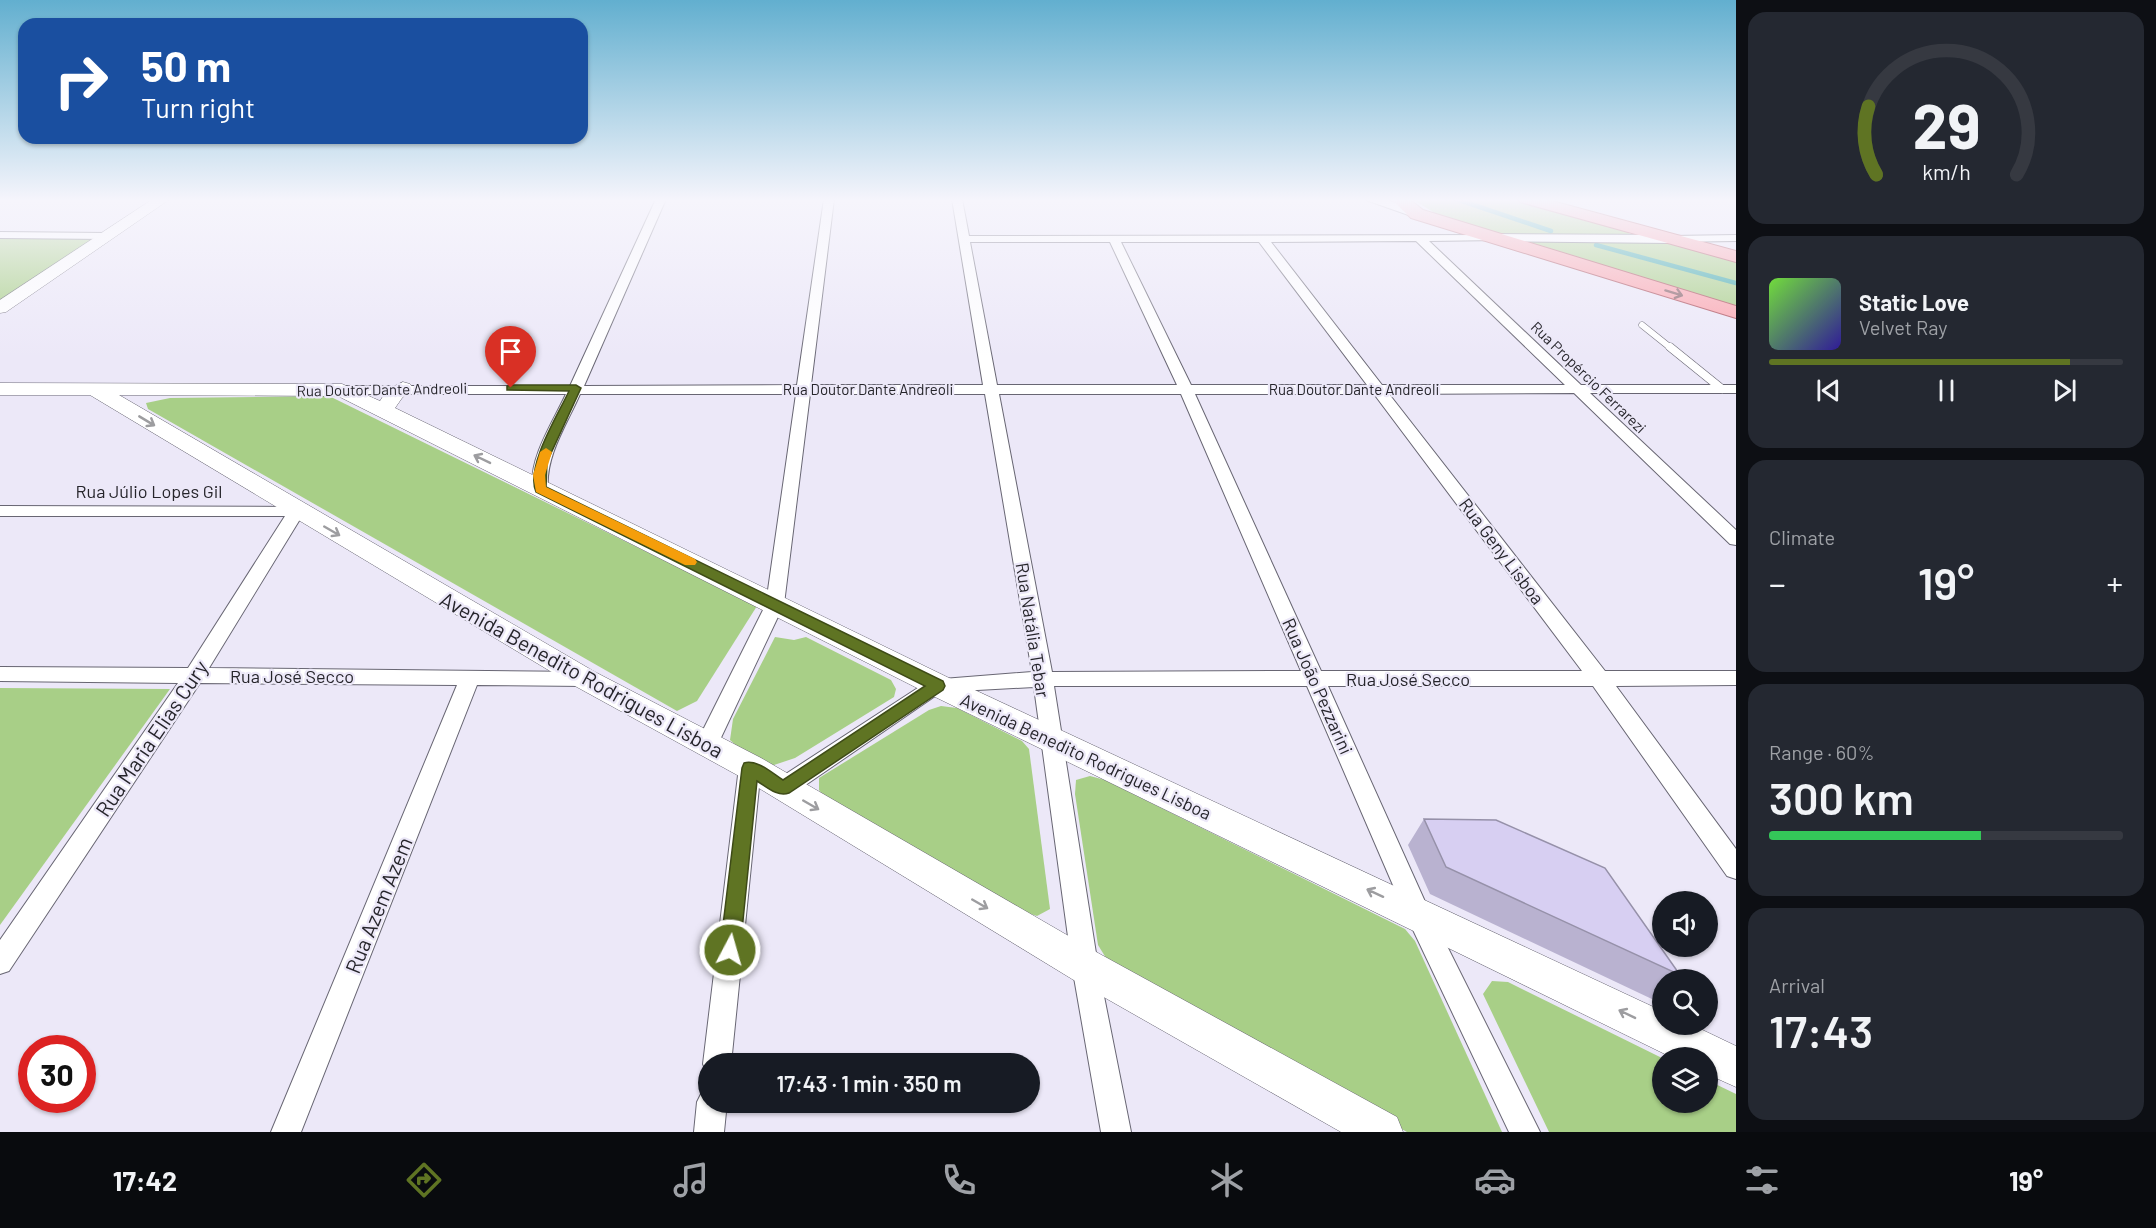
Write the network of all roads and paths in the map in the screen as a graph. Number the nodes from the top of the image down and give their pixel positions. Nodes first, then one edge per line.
1 (83, 252) edge
2 (637, 252) edge
3 (822, 252) edge
4 (967, 252) edge
5 (1121, 252) edge
6 (1274, 252) edge
7 (1434, 252) edge
8 (1540, 252) edge
9 (1717, 252) edge
10 (1736, 257) edge
11 (0, 308) edge
12 (1736, 312) edge
13 (1642, 325) dead end
14 (403, 388) junction
15 (576, 388) junction
16 (0, 389) edge
17 (803, 389) junction
18 (992, 389) junction
19 (1186, 389) junction
20 (1378, 389) junction
21 (1578, 389) junction
22 (1729, 389) edge
23 (97, 390) junction
24 (342, 390) junction
25 (383, 411) junction
26 (533, 476) junction
27 (0, 511) edge
28 (297, 511) junction
29 (1736, 540) edge
30 (775, 604) junction
31 (0, 674) edge
32 (194, 675) junction
33 (470, 678) junction
34 (1599, 678) junction
35 (1736, 678) edge
36 (585, 679) junction
37 (1043, 679) junction
38 (1315, 679) junction
39 (937, 686) junction
40 (1050, 740) junction
41 (707, 744) junction
42 (750, 768) junction
43 (783, 788) junction
44 (1736, 868) edge
45 (1418, 913) junction
46 (0, 962) edge
47 (1085, 966) junction
48 (718, 1053) edge
49 (1736, 1066) edge
50 (711, 1113) edge
51 (286, 1132) edge
52 (709, 1132) edge
53 (1116, 1132) edge
54 (1382, 1132) edge
55 (1524, 1132) edge

1 - 11 main road
2 - 15 street
3 - 17 street
4 - 18 street, Rua Natália Tebar
5 - 19 street, Rua João Pezzarini
6 - 20 street, Rua Geny Lisboa
7 - 21 street, Rua Propércio Ferrarezi
8 -> 12 main road
9 - 10 main road
13 - 22 lane
14 - 15 street, Rua Doutor Dante Andreoli
14 - 24 street, Rua Doutor Dante Andreoli
14 - 25 main road
15 - 17 street, Rua Doutor Dante Andreoli
15 - 26 street
16 - 23 main road, Rua Doutor Dante Andreoli
17 - 18 street, Rua Doutor Dante Andreoli
17 - 30 street
18 - 19 street, Rua Doutor Dante Andreoli
18 - 37 street, Rua Natália Tebar
19 - 20 street, Rua Doutor Dante Andreoli
19 - 38 street, Rua João Pezzarini
20 - 21 street, Rua Doutor Dante Andreoli
20 - 34 street, Rua Geny Lisboa
21 - 22 street, Rua Doutor Dante Andreoli
21 - 29 street, Rua Propércio Ferrarezi
23 - 24 main road, Rua Doutor Dante Andreoli
23 -> 28 main road, Avenida Benedito Rodrigues Lisboa
24 - 25 main road, Avenida Benedito Rodrigues Lisboa
26 -> 25 main road, Avenida Benedito Rodrigues Lisboa
26 - 30 main road, Avenida Benedito Rodrigues Lisboa
27 - 28 street, Rua Júlio Lopes Gil
28 - 32 street, Rua Maria Elias Cury
28 -> 36 main road, Avenida Benedito Rodrigues Lisboa
30 - 39 main road, Avenida Benedito Rodrigues Lisboa
30 - 41 street
31 - 32 street, Rua José Secco
32 - 33 street, Rua José Secco
32 - 46 street, Rua Maria Elias Cury
33 - 36 street, Rua José Secco
33 - 51 street, Rua Azem Azem
34 - 35 street, Rua José Secco
34 - 38 street, Rua José Secco
34 - 44 street, Rua Geny Lisboa
36 - 41 main road, Avenida Benedito Rodrigues Lisboa
37 - 38 street, Rua José Secco
37 - 39 street, Rua José Secco
37 - 40 street, Rua Natália Tebar
38 - 45 street, Rua João Pezzarini
39 - 40 main road, Avenida Benedito Rodrigues Lisboa
39 - 43 street
45 -> 40 main road, Avenida Benedito Rodrigues Lisboa
40 - 47 street, Rua Natália Tebar
41 - 42 main road, Avenida Benedito Rodrigues Lisboa
42 - 43 main road, Avenida Benedito Rodrigues Lisboa
42 - 48 street
43 -> 47 main road, Avenida Benedito Rodrigues Lisboa
49 -> 45 main road, Avenida Benedito Rodrigues Lisboa
45 - 55 street, Rua João Pezzarini
47 - 53 street, Rua Natália Tebar
47 - 54 main road, Avenida Benedito Rodrigues Lisboa
50 - 52 street

